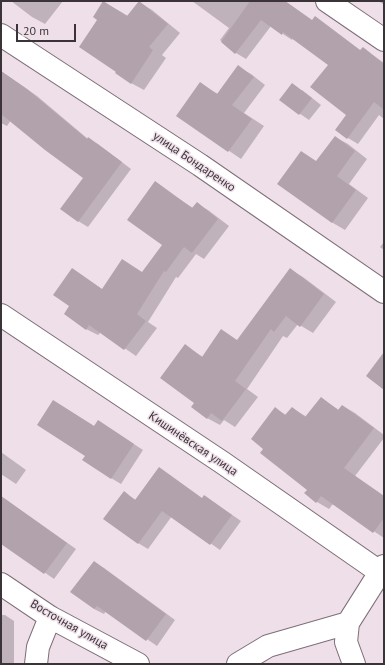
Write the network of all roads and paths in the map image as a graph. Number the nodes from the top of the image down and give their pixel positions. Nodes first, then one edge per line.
1 (327, 1) edge
2 (1, 35) edge
3 (384, 40) edge
4 (384, 292) edge
5 (1, 315) edge
6 (383, 571) edge
7 (1, 584) edge
8 (50, 617) junction
9 (348, 623) junction
10 (36, 664) edge
11 (138, 664) edge
12 (238, 664) edge
13 (354, 664) edge

1 - 3 street
2 - 4 street, улица Бондаренко
5 - 6 street, Кишинёвская улица
6 - 9 street
7 - 8 street, Восточная улица
8 - 10 street
8 - 11 street, Восточная улица
9 - 12 street
9 - 13 street

